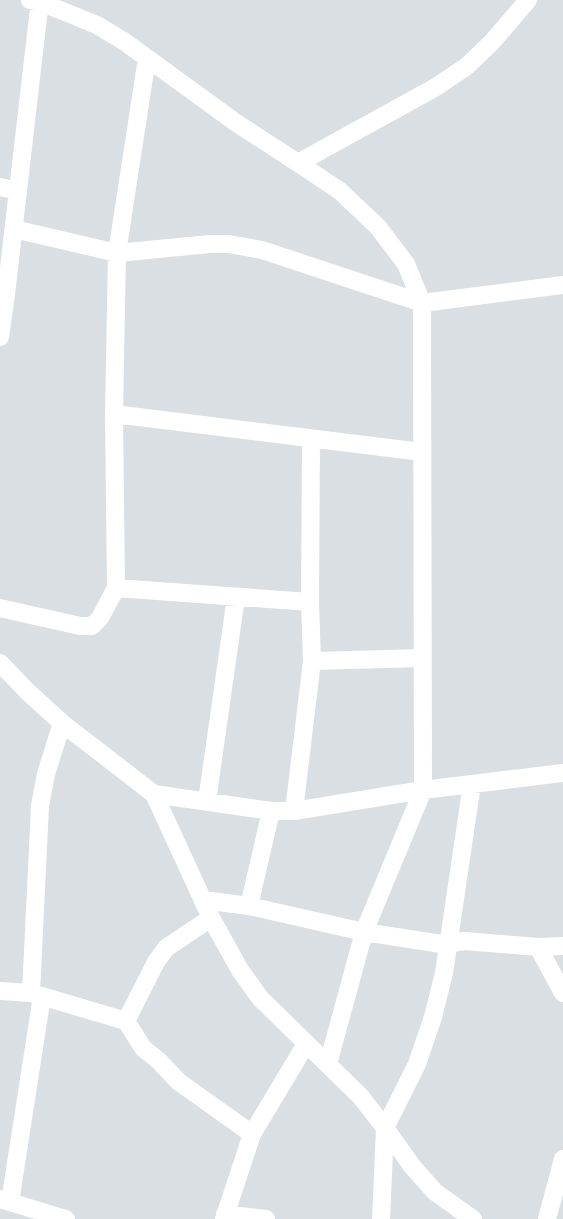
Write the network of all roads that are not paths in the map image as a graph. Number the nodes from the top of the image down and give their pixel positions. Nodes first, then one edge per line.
1 (528, 0) edge
2 (37, 1) edge
3 (147, 58) junction
4 (298, 163) junction
5 (0, 187) edge
6 (18, 191) junction
7 (14, 229) junction
8 (117, 253) junction
9 (563, 285) edge
10 (3, 294) edge
11 (422, 303) junction
12 (0, 337) edge
13 (114, 414) junction
14 (311, 438) junction
15 (422, 452) junction
16 (116, 588) junction
17 (236, 597) junction
18 (310, 602) junction
19 (0, 608) edge
20 (422, 658) junction
21 (312, 661) junction
22 (0, 663) edge
23 (62, 723) junction
24 (563, 773) edge
25 (472, 784) junction
26 (422, 790) junction
27 (154, 794) junction
28 (207, 801) junction
29 (271, 810) junction
30 (294, 811) junction
31 (203, 900) junction
32 (249, 906) junction
33 (212, 918) junction
34 (364, 932) junction
35 (448, 945) junction
36 (563, 946) edge
37 (538, 947) junction
38 (0, 991) edge
39 (563, 993) edge
40 (36, 994) junction
41 (126, 1021) junction
42 (306, 1044) junction
43 (328, 1064) junction
44 (385, 1128) junction
45 (252, 1134) junction
46 (563, 1159) edge
47 (5, 1201) edge
48 (225, 1216) edge
49 (66, 1219) edge
50 (266, 1219) edge
51 (381, 1219) edge
52 (473, 1219) edge
53 (547, 1219) edge

1 - 4 street
2 - 3 street
2 - 6 street
3 - 4 street
3 - 8 street
4 - 11 street
5 - 6 street
6 - 7 street
7 - 8 street
7 - 10 street
8 - 11 street
8 - 13 street
9 - 11 street
10 - 12 street
11 - 15 street
13 - 14 street
13 - 16 street
14 - 15 street
14 - 18 street
15 - 20 street
16 - 17 street
16 - 19 street
17 - 18 street
17 - 28 street
18 - 21 street
20 - 21 street
20 - 26 street
21 - 30 street
22 - 23 street
23 - 27 street
23 - 40 street
24 - 25 street
25 - 26 street
25 - 35 street
26 - 30 street
26 - 34 street
27 - 28 street
27 - 31 street
28 - 29 street
29 - 30 street
29 - 32 street
31 - 32 street
31 - 33 street
32 - 34 street
33 - 41 street
33 - 42 street
34 - 35 street
34 - 43 street
35 - 37 street
35 - 44 street
36 - 37 street
37 - 39 street
38 - 40 street
40 - 41 street
40 - 47 street
41 - 45 street
42 - 43 street
42 - 45 street
43 - 44 street
44 - 51 street
44 - 52 street
45 - 48 street
46 - 53 street
47 - 49 street
48 - 50 street

